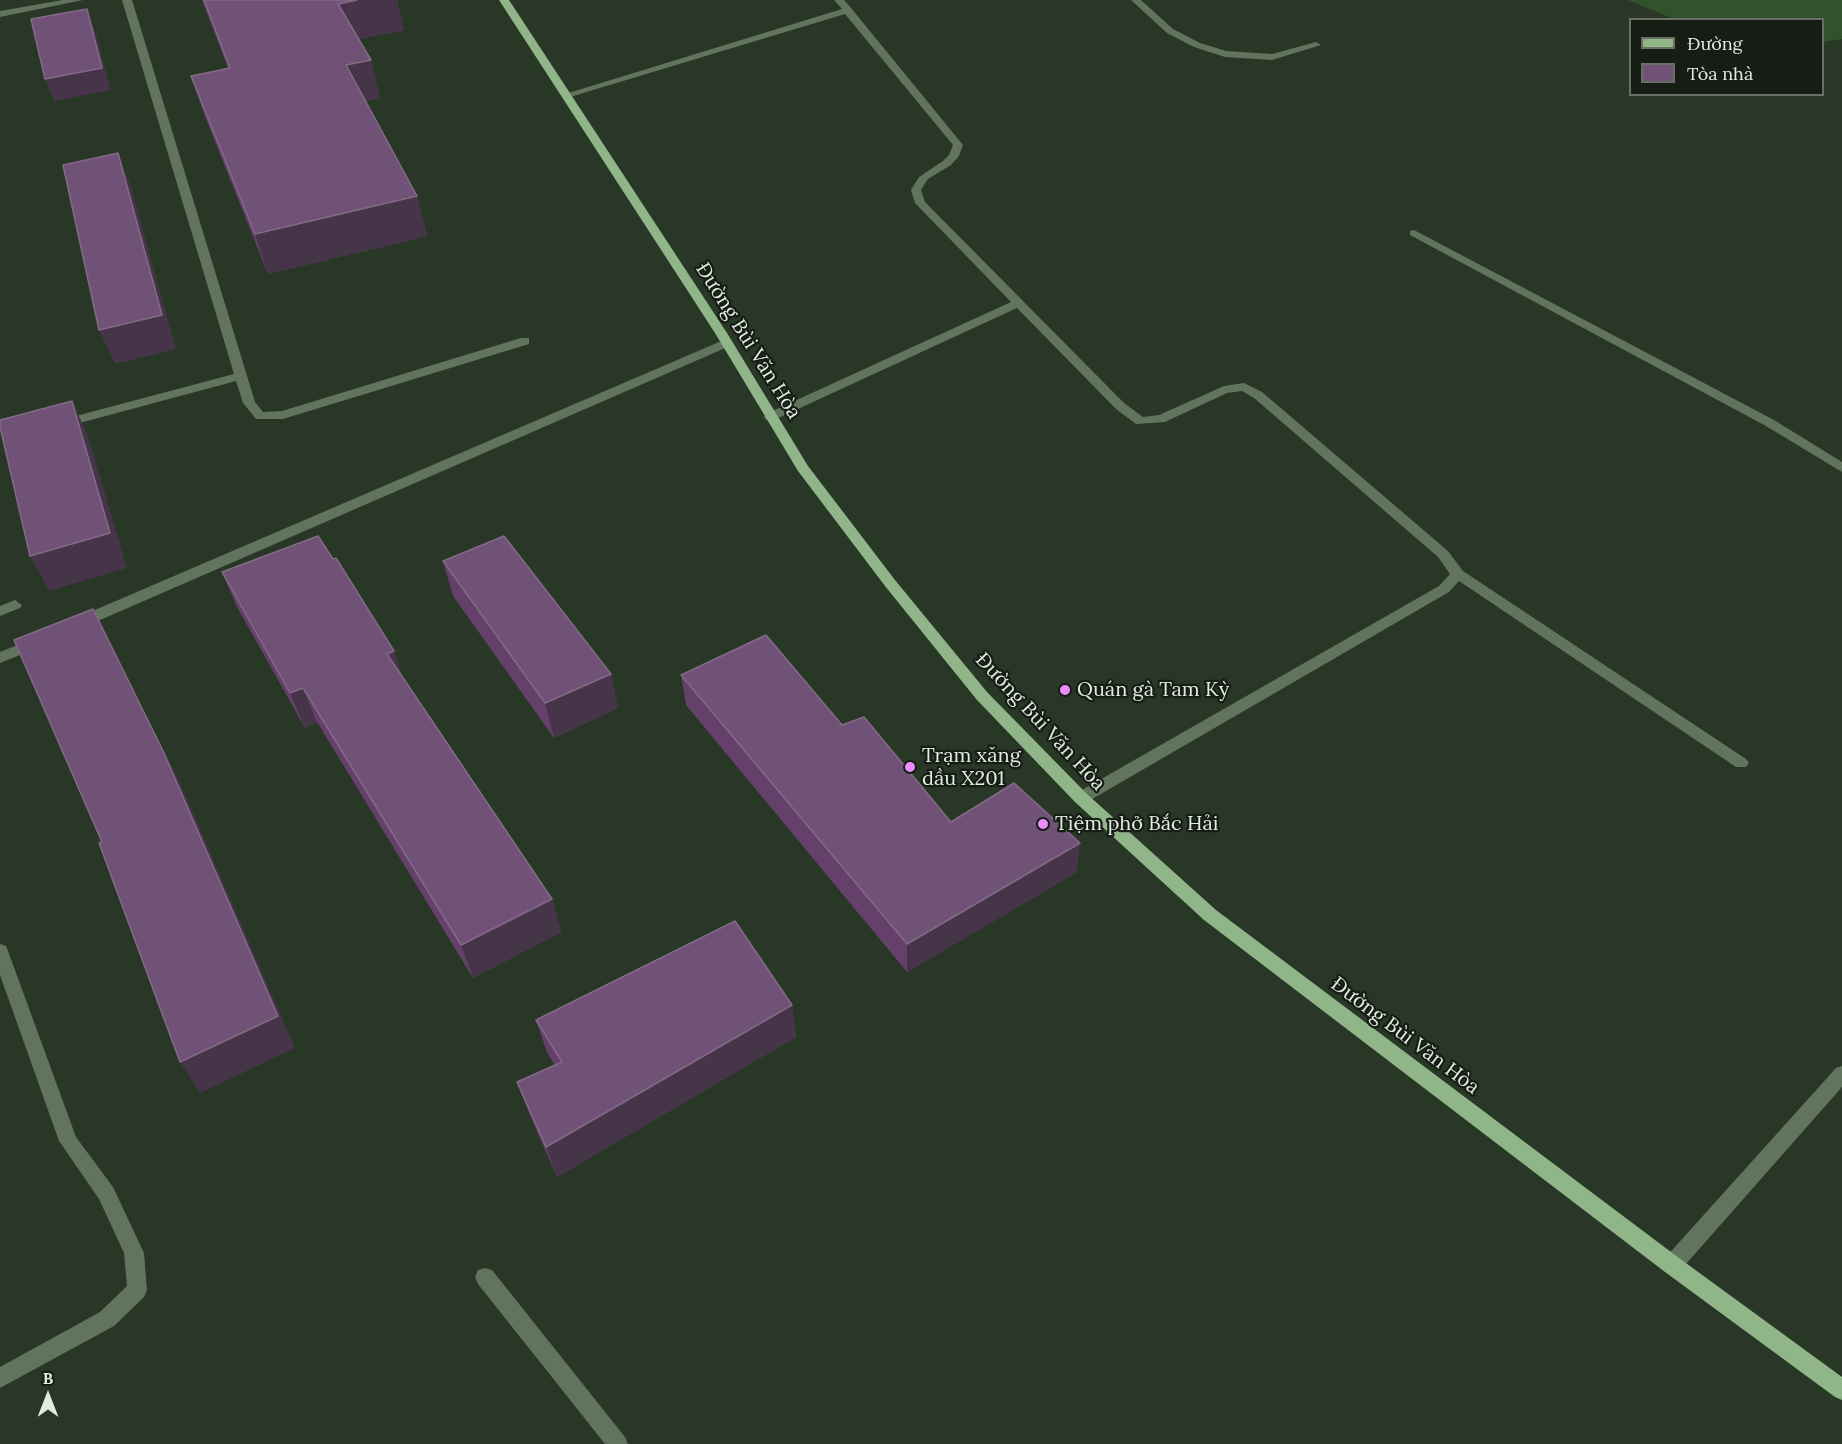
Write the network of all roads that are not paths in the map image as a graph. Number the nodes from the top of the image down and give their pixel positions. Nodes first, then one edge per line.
1 (78, 0) edge
2 (127, 0) edge
3 (504, 0) edge
4 (1136, 0) edge
5 (843, 5) edge
6 (0, 14) edge
7 (1316, 45) dead end
8 (567, 95) junction
9 (1414, 233) dead end
10 (1019, 303) junction
11 (525, 342) dead end
12 (726, 343) junction
13 (240, 376) junction
14 (770, 417) junction
15 (46, 428) edge
16 (1842, 468) edge
17 (1458, 574) junction
18 (15, 605) dead end
19 (0, 611) edge
20 (66, 629) edge
21 (44, 639) edge
22 (0, 658) edge
23 (1741, 763) dead end
24 (1080, 798) junction
25 (0, 951) edge
26 (1842, 1074) edge
27 (1672, 1265) junction
28 (484, 1277) dead end
29 (0, 1378) edge
30 (1842, 1390) edge
31 (618, 1444) edge

1 - 6 street
2 - 13 street
3 - 8 main road, Đường Bùi Văn Hòa
4 - 7 street
5 - 8 street
5 - 10 street
8 - 12 main road, Đường Bùi Văn Hòa
9 - 16 street
10 - 14 street
10 - 17 street
11 - 13 street
12 - 14 main road, Đường Bùi Văn Hòa
12 - 20 street
13 - 15 street
14 - 24 main road, Đường Bùi Văn Hòa
17 - 23 street
17 - 24 street
18 - 19 street
21 - 22 street
24 - 27 main road, Đường Bùi Văn Hòa
25 - 29 street
26 - 27 street
27 - 30 main road, Đường Bùi Văn Hòa
28 - 31 street

